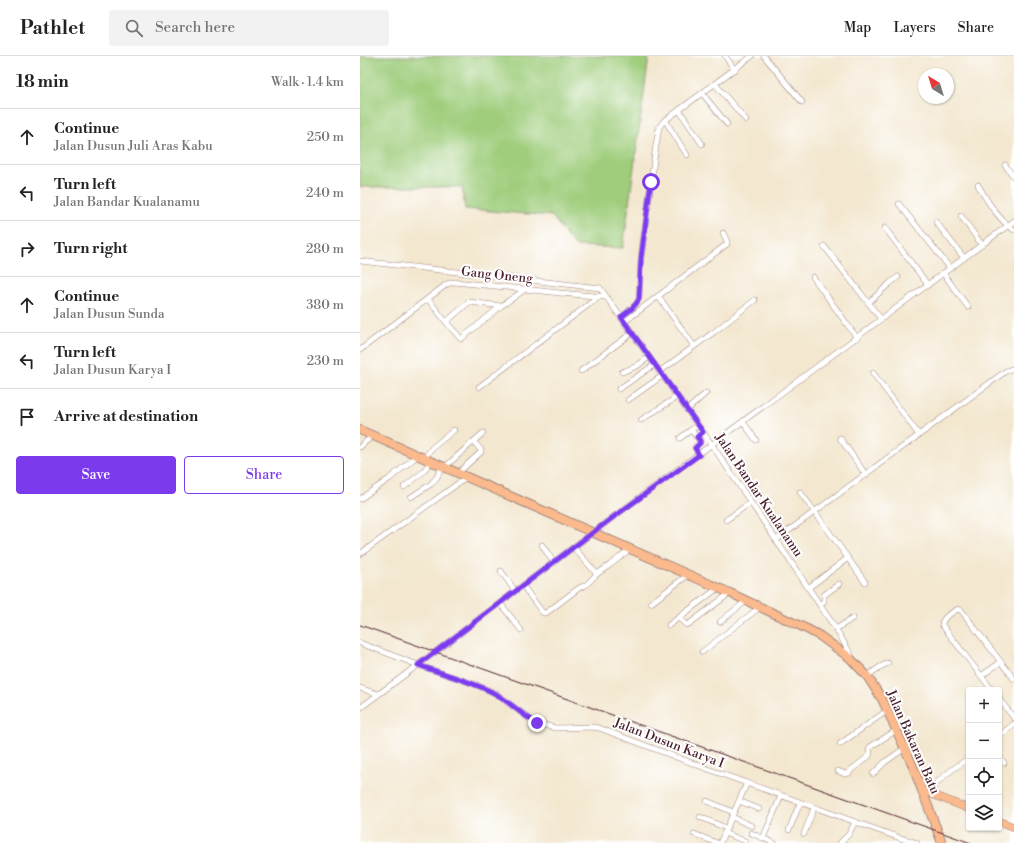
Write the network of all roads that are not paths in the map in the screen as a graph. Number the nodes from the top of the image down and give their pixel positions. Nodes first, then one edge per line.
1 (725, 56) edge
2 (752, 56) edge
3 (764, 56) edge
4 (735, 70) junction
5 (716, 84) junction
6 (702, 93) junction
7 (802, 102) dead end
8 (679, 110) junction
9 (665, 120) junction
10 (746, 120) dead end
11 (727, 124) dead end
12 (702, 144) dead end
13 (687, 155) dead end
14 (1005, 165) dead end
15 (1014, 177) edge
16 (978, 185) dead end
17 (899, 204) dead end
18 (961, 216) dead end
19 (1014, 221) edge
20 (936, 222) dead end
21 (1008, 226) junction
22 (885, 228) dead end
23 (1014, 230) edge
24 (723, 233) dead end
25 (982, 245) junction
26 (824, 246) dead end
27 (964, 258) junction
28 (360, 261) edge
29 (950, 268) junction
30 (943, 273) junction
31 (813, 277) dead end
32 (898, 277) dead end
33 (928, 284) junction
34 (524, 289) junction
35 (598, 296) junction
36 (658, 296) junction
37 (606, 297) junction
38 (428, 299) junction
39 (755, 300) dead end
40 (868, 302) junction
41 (501, 306) junction
42 (968, 307) dead end
43 (633, 311) junction
44 (622, 320) junction
45 (881, 320) junction
46 (446, 322) junction
47 (632, 333) junction
48 (857, 338) junction
49 (694, 346) junction
50 (360, 350) edge
51 (649, 357) junction
52 (654, 365) junction
53 (1014, 368) edge
54 (581, 371) dead end
55 (622, 372) dead end
56 (873, 373) dead end
57 (661, 374) junction
58 (479, 387) dead end
59 (619, 389) dead end
60 (706, 393) dead end
61 (677, 397) junction
62 (628, 400) dead end
63 (687, 410) junction
64 (642, 420) dead end
65 (743, 422) junction
66 (698, 425) junction
67 (360, 430) edge
68 (454, 430) dead end
69 (691, 430) junction
70 (703, 432) junction
71 (483, 433) dead end
72 (373, 435) junction
73 (919, 435) junction
74 (697, 437) junction
75 (680, 438) dead end
76 (840, 438) dead end
77 (756, 440) dead end
78 (474, 442) junction
79 (712, 445) junction
80 (360, 447) edge
81 (699, 455) junction
82 (424, 458) junction
83 (444, 466) junction
84 (458, 473) junction
85 (866, 474) junction
86 (467, 476) junction
87 (404, 487) dead end
88 (800, 492) dead end
89 (411, 497) dead end
90 (360, 499) edge
91 (750, 503) junction
92 (815, 512) junction
93 (726, 520) dead end
94 (594, 533) junction
95 (776, 540) junction
96 (542, 545) dead end
97 (574, 548) junction
98 (630, 549) junction
99 (360, 554) edge
100 (848, 558) junction
101 (554, 563) junction
102 (501, 571) dead end
103 (597, 574) junction
104 (689, 574) junction
105 (865, 582) dead end
106 (839, 584) dead end
107 (522, 586) junction
108 (718, 588) junction
109 (808, 588) junction
110 (515, 592) junction
111 (730, 593) junction
112 (746, 601) junction
113 (500, 603) junction
114 (651, 603) dead end
115 (820, 605) junction
116 (760, 608) junction
117 (679, 618) junction
118 (853, 618) dead end
119 (720, 622) dead end
120 (669, 625) dead end
121 (836, 628) junction
122 (520, 630) dead end
123 (360, 643) edge
124 (702, 652) dead end
125 (850, 658) junction
126 (1000, 662) junction
127 (888, 663) dead end
128 (418, 665) junction
129 (867, 676) junction
130 (981, 676) junction
131 (1014, 678) edge
132 (990, 687) edge
133 (360, 688) edge
134 (378, 694) junction
135 (1002, 703) edge
136 (360, 708) edge
137 (888, 710) junction
138 (1014, 718) edge
139 (1014, 724) edge
140 (897, 730) junction
141 (1002, 734) edge
142 (840, 744) dead end
143 (905, 748) junction
144 (968, 759) edge
145 (1001, 759) edge
146 (1004, 763) dead end
147 (838, 771) dead end
148 (872, 774) dead end
149 (747, 783) junction
150 (926, 793) junction
151 (781, 796) junction
152 (707, 801) dead end
153 (739, 801) junction
154 (800, 803) junction
155 (814, 808) junction
156 (966, 808) edge
157 (759, 810) dead end
158 (732, 815) junction
159 (700, 817) dead end
160 (855, 822) junction
161 (1002, 822) edge
162 (752, 826) dead end
163 (1014, 827) edge
164 (725, 830) junction
165 (789, 830) dead end
166 (751, 833) dead end
167 (694, 834) dead end
168 (804, 834) dead end
169 (763, 838) junction
170 (745, 841) dead end
171 (718, 843) edge
172 (774, 843) edge
173 (840, 843) edge
174 (917, 843) edge
175 (942, 843) edge

1 - 4 street
2 - 4 street
3 - 7 street
4 - 5 street
5 - 6 street
5 - 10 street
6 - 8 street
6 - 11 street
8 - 9 street
8 - 12 street
9 - 13 street
9 - 43 street
14 - 15 street
16 - 21 street
17 - 29 street
18 - 25 street
19 - 21 street
20 - 27 street
21 - 23 street
21 - 25 street
22 - 33 street
24 - 36 street
25 - 27 street
26 - 40 street
27 - 29 street
28 - 37 street, Jalan Bandar Kualanamu
29 - 30 street
30 - 33 street
30 - 42 street
31 - 48 street
32 - 40 street
33 - 45 street
34 - 35 street, Gang Oneng
34 - 38 street, Gang Oneng
34 - 41 street
35 - 37 street, Gang Oneng
35 - 58 street
36 - 43 street
36 - 49 street
37 - 44 street, Jalan Bandar Kualanamu
38 - 46 street
38 - 50 street, Gang Oneng
39 - 49 street
40 - 45 street
41 - 46 street
41 - 46 street
43 - 44 street
44 - 47 street, Jalan Bandar Kualanamu
45 - 48 street
47 - 51 street, Jalan Bandar Kualanamu
47 - 54 street
48 - 65 street
49 - 57 street
51 - 52 street, Jalan Bandar Kualanamu
51 - 55 street
52 - 57 street, Jalan Bandar Kualanamu
52 - 59 street
53 - 73 street
56 - 73 street
57 - 61 street, Jalan Bandar Kualanamu
57 - 62 street
60 - 63 street
61 - 63 street, Jalan Bandar Kualanamu
61 - 64 street
63 - 66 street, Jalan Bandar Kualanamu
65 - 77 street
65 - 79 street
66 - 69 street
66 - 70 street, Jalan Bandar Kualanamu
67 - 72 highway, Jalan Bakaran Batu
68 - 82 street
69 - 74 street
69 - 75 street
70 - 74 street
70 - 79 street, Jalan Bandar Kualanamu
71 - 78 street
72 - 80 street
72 - 82 highway, Jalan Bakaran Batu
73 - 85 street
74 - 81 street
76 - 85 street
78 - 83 street
78 - 84 street
79 - 81 street
79 - 91 street, Jalan Bandar Kualanamu
81 - 94 street
82 - 83 highway, Jalan Bakaran Batu
82 - 87 street
82 - 90 street
83 - 84 highway, Jalan Bakaran Batu
83 - 89 street
84 - 86 highway, Jalan Bakaran Batu
85 - 92 street
86 - 94 highway, Jalan Bakaran Batu
86 - 99 street
88 - 92 street
91 - 93 street
91 - 95 street, Jalan Bandar Kualanamu
92 - 95 street
92 - 100 street
94 - 97 street
94 - 98 highway, Jalan Bakaran Batu
95 - 109 street, Jalan Bandar Kualanamu
96 - 101 street
97 - 101 street
97 - 103 street
98 - 103 street
98 - 104 highway, Jalan Bakaran Batu
100 - 105 street
100 - 109 street
101 - 107 street
102 - 110 street
103 - 107 street
104 - 108 highway, Jalan Bakaran Batu
104 - 114 street
106 - 115 street
107 - 110 street
108 - 111 highway, Jalan Bakaran Batu
108 - 117 street
109 - 115 street, Jalan Bandar Kualanamu
110 - 113 street
111 - 112 highway, Jalan Bakaran Batu
111 - 117 street
112 - 116 highway, Jalan Bakaran Batu
112 - 119 street
113 - 122 street
113 - 128 street
115 - 121 street, Jalan Bandar Kualanamu
116 - 124 street
116 - 125 highway, Jalan Bakaran Batu
117 - 120 street
118 - 121 street
121 - 125 street, Jalan Bandar Kualanamu
123 - 128 street, Jalan Dusun Karya I
125 - 129 highway, Jalan Bakaran Batu
126 - 130 street
126 - 130 street
126 - 131 street
127 - 129 street
128 - 134 street
128 - 149 street, Jalan Dusun Karya I
129 - 137 highway, Jalan Bakaran Batu
130 - 132 street
133 - 134 street
134 - 136 street
135 - 138 street
137 - 140 highway, Jalan Bakaran Batu
137 - 142 street
139 - 141 street
140 - 143 highway, Jalan Bakaran Batu
140 - 147 street
143 - 148 street
143 - 150 highway, Jalan Bakaran Batu
144 - 150 street
145 - 146 street
149 - 151 street, Jalan Dusun Karya I
149 - 153 street
150 - 156 main road
150 - 175 highway, Jalan Bakaran Batu
151 - 154 street, Jalan Dusun Karya I
151 - 169 street
152 - 158 street
153 - 157 street
153 - 158 street
154 - 155 street, Jalan Dusun Karya I
154 - 165 street
155 - 160 street, Jalan Dusun Karya I
155 - 168 street
158 - 162 street
158 - 164 street
159 - 164 street
160 - 173 street
160 - 174 street, Jalan Dusun Karya I
161 - 163 main road
164 - 170 street
164 - 171 street
166 - 169 street
167 - 171 street
169 - 172 street

